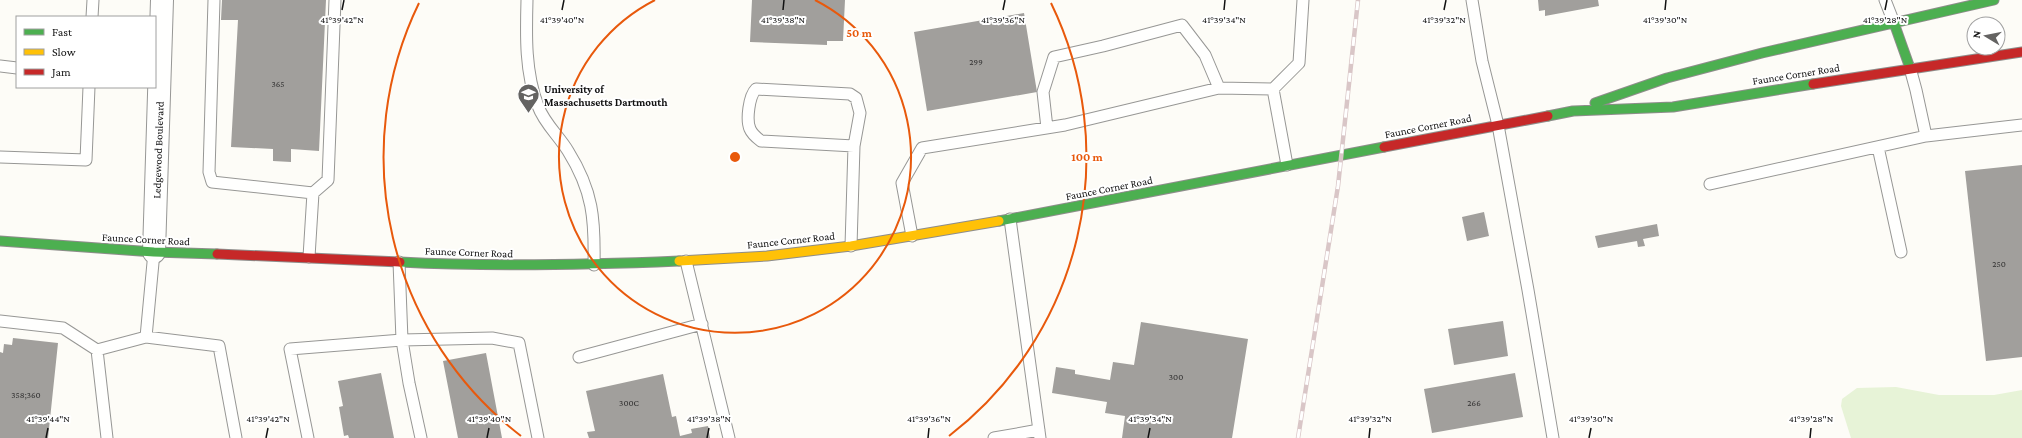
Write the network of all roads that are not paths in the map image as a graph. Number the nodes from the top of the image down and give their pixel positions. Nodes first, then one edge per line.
1 (93, 0) edge
2 (162, 0) edge
3 (214, 0) edge
4 (335, 0) edge
5 (527, 0) edge
6 (1303, 0) edge
7 (1472, 0) edge
8 (1885, 0) edge
9 (1994, 0) edge
10 (92, 16) edge
11 (1894, 23) junction
12 (2022, 52) edge
13 (0, 66) edge
14 (16, 68) edge
15 (1910, 68) junction
16 (89, 88) edge
17 (1219, 88) junction
18 (1273, 89) junction
19 (1573, 111) junction
20 (1498, 125) junction
21 (2022, 125) edge
22 (1047, 128) junction
23 (1926, 136) junction
24 (854, 146) junction
25 (1878, 146) junction
26 (0, 157) edge
27 (1286, 165) junction
28 (1710, 184) dead end
29 (313, 193) junction
30 (1010, 219) junction
31 (912, 236) junction
32 (0, 241) edge
33 (851, 246) junction
34 (154, 252) junction
35 (1901, 252) dead end
36 (309, 256) junction
37 (686, 261) junction
38 (399, 262) junction
39 (594, 265) junction
40 (0, 321) edge
41 (702, 324) junction
42 (146, 337) junction
43 (402, 340) junction
44 (97, 350) junction
45 (579, 357) dead end
46 (1039, 434) edge
47 (107, 438) edge
48 (236, 438) edge
49 (308, 438) edge
50 (421, 438) edge
51 (538, 438) edge
52 (730, 438) edge
53 (994, 438) edge
54 (1553, 438) edge

1 - 10 lane
2 - 34 street, Ledgewood Boulevard
3 - 29 lane
4 - 29 lane
5 - 39 lane
6 - 18 lane
7 - 20 lane
8 - 11 lane
9 - 11 main road, Faunce Corner Road
11 - 15 main road
11 - 19 main road, Faunce Corner Road
12 - 15 main road, Faunce Corner Road
13 - 14 lane
15 - 19 main road, Faunce Corner Road
15 - 23 lane
16 - 26 lane
17 - 18 lane
17 - 22 lane
17 - 22 lane
18 - 27 lane
19 - 20 main road, Faunce Corner Road
20 - 27 main road, Faunce Corner Road
20 - 54 lane
21 - 23 lane
22 - 31 lane
23 - 25 lane
24 - 24 lane
24 - 33 lane
25 - 28 lane
25 - 35 lane
27 - 30 main road, Faunce Corner Road
29 - 36 lane
30 - 31 main road, Faunce Corner Road
30 - 46 lane
31 - 33 main road, Faunce Corner Road
32 - 34 main road, Faunce Corner Road
33 - 37 main road, Faunce Corner Road
34 - 36 main road, Faunce Corner Road
34 - 42 lane
36 - 38 main road, Faunce Corner Road
37 - 39 main road, Faunce Corner Road
37 - 41 lane
38 - 39 main road, Faunce Corner Road
38 - 43 lane
40 - 44 lane
41 - 45 lane
41 - 52 lane
42 - 44 lane
42 - 48 lane
43 - 49 lane
43 - 50 lane
43 - 51 lane
44 - 47 lane
46 - 53 lane

